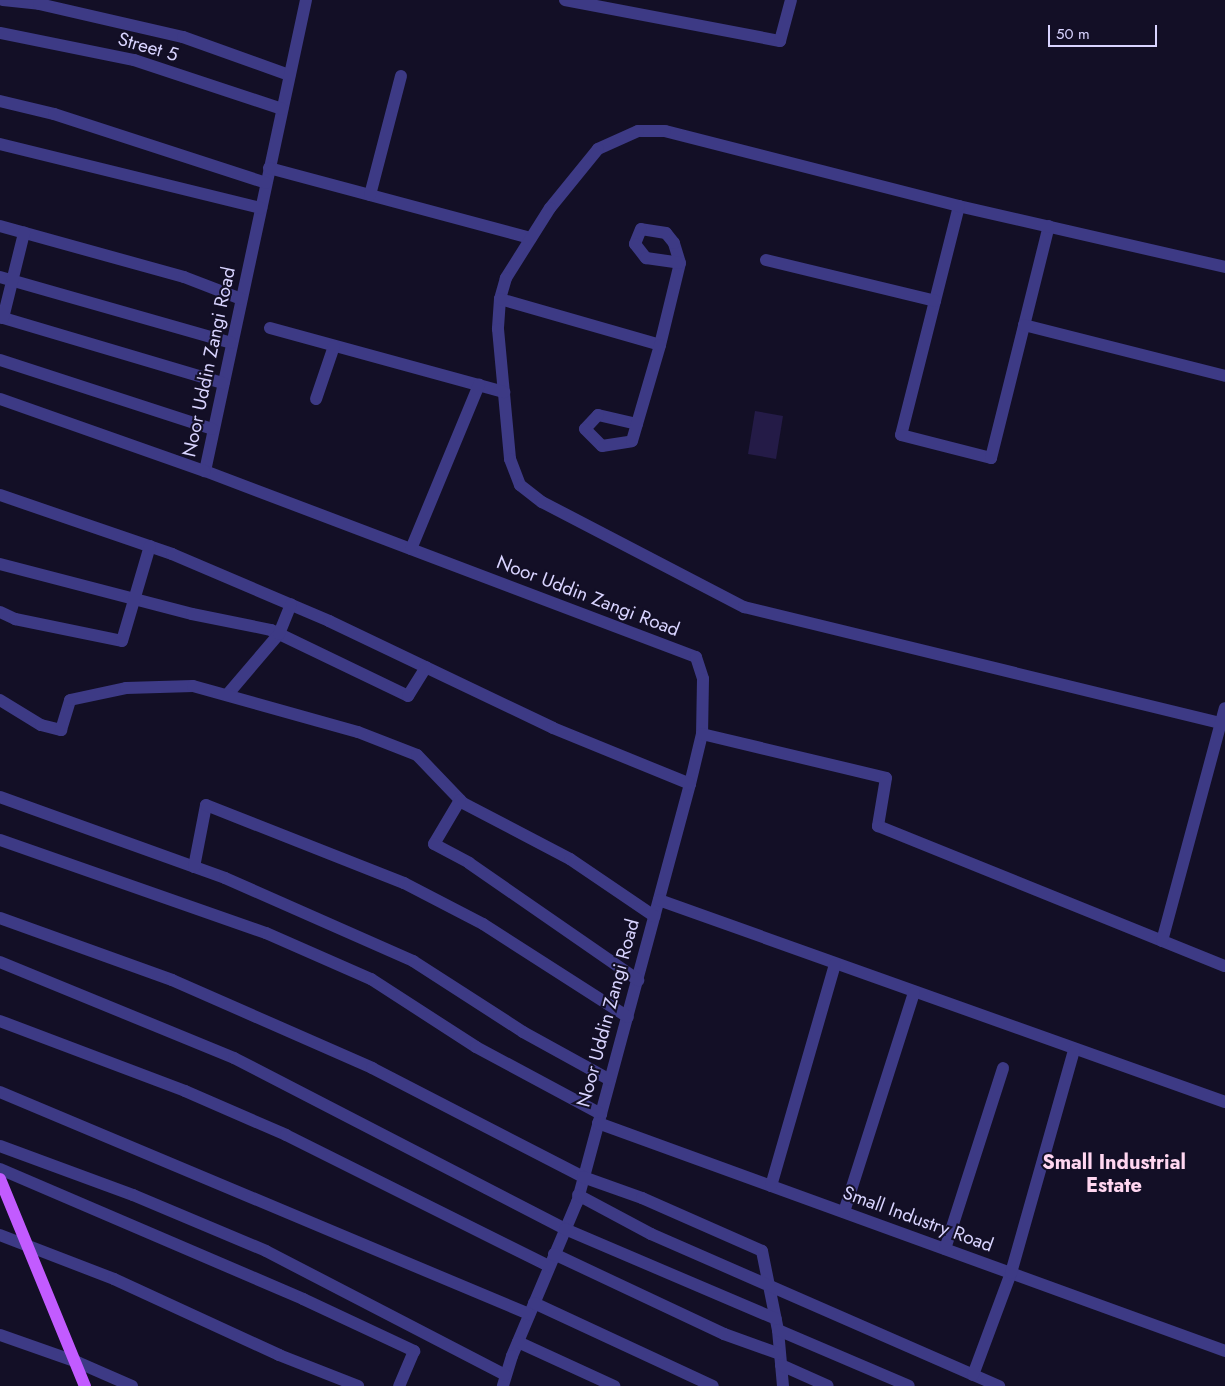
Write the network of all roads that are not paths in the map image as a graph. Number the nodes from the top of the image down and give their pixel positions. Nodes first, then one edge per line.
1 (3, 0) edge
2 (306, 0) edge
3 (791, 0) edge
4 (573, 1) edge
5 (0, 33) edge
6 (290, 75) junction
7 (401, 76) dead end
8 (0, 101) edge
9 (282, 109) junction
10 (0, 144) edge
11 (269, 168) junction
12 (266, 184) junction
13 (370, 195) junction
14 (959, 206) junction
15 (261, 208) junction
16 (0, 226) edge
17 (1049, 226) junction
18 (24, 233) junction
19 (531, 238) junction
20 (766, 260) dead end
21 (680, 263) dead end
22 (1225, 267) edge
23 (6, 279) edge
24 (241, 299) junction
25 (500, 300) junction
26 (935, 301) junction
27 (1, 317) edge
28 (1024, 325) junction
29 (270, 328) dead end
30 (231, 342) junction
31 (660, 345) junction
32 (334, 346) junction
33 (0, 360) edge
34 (1225, 376) edge
35 (223, 383) junction
36 (479, 385) junction
37 (504, 392) junction
38 (0, 399) edge
39 (316, 399) dead end
40 (637, 424) dead end
41 (212, 429) junction
42 (206, 471) junction
43 (0, 495) edge
44 (150, 546) junction
45 (411, 549) junction
46 (0, 564) edge
47 (134, 597) junction
48 (291, 604) junction
49 (0, 612) edge
50 (279, 634) junction
51 (426, 667) junction
52 (227, 695) junction
53 (0, 700) edge
54 (1225, 708) edge
55 (1223, 724) edge
56 (702, 734) junction
57 (690, 784) junction
58 (0, 797) edge
59 (460, 800) junction
60 (0, 840) edge
61 (194, 867) junction
62 (659, 900) junction
63 (654, 916) junction
64 (0, 918) edge
65 (1162, 941) junction
66 (0, 962) edge
67 (835, 964) junction
68 (1225, 966) edge
69 (638, 980) junction
70 (914, 993) junction
71 (628, 1017) junction
72 (0, 1021) edge
73 (1074, 1051) junction
74 (1003, 1068) dead end
75 (610, 1080) junction
76 (0, 1092) edge
77 (1225, 1102) edge
78 (599, 1118) junction
79 (0, 1146) edge
80 (0, 1168) edge
81 (583, 1177) junction
82 (0, 1179) edge
83 (771, 1186) junction
84 (578, 1195) junction
85 (844, 1212) junction
86 (565, 1229) junction
87 (0, 1235) edge
88 (25, 1244) junction
89 (945, 1249) junction
90 (552, 1260) junction
91 (1010, 1273) junction
92 (770, 1287) junction
93 (532, 1309) junction
94 (777, 1324) junction
95 (0, 1335) edge
96 (518, 1342) junction
97 (1225, 1351) edge
98 (781, 1359) junction
99 (77, 1362) junction
100 (973, 1375) junction
101 (504, 1380) edge
102 (85, 1386) edge
103 (132, 1386) edge
104 (358, 1386) edge
105 (399, 1386) edge
106 (614, 1386) edge
107 (713, 1386) edge
108 (783, 1386) edge
109 (828, 1386) edge
110 (909, 1386) edge
111 (999, 1386) edge

1 - 6 street
2 - 6 street, Noor Uddin Zangi Road
3 - 4 street
5 - 9 street, Street 5
6 - 9 street, Noor Uddin Zangi Road
7 - 13 street
8 - 12 street
9 - 11 street, Noor Uddin Zangi Road
10 - 15 street
11 - 12 street, Noor Uddin Zangi Road
11 - 13 street
12 - 15 street, Noor Uddin Zangi Road
13 - 19 street
14 - 17 street
14 - 19 street
14 - 26 street
15 - 24 street, Noor Uddin Zangi Road
16 - 18 street
17 - 22 street
17 - 28 street
18 - 23 street
18 - 24 street
19 - 25 street
20 - 26 street
21 - 31 street
23 - 27 street
23 - 30 street
24 - 30 street, Noor Uddin Zangi Road
25 - 31 street
25 - 37 street
26 - 28 street
27 - 35 street
28 - 34 street
29 - 32 street
30 - 35 street, Noor Uddin Zangi Road
31 - 40 street
32 - 36 street
32 - 39 street
33 - 41 street
35 - 41 street, Noor Uddin Zangi Road
36 - 37 street
36 - 45 street
37 - 55 street
38 - 42 street
41 - 42 street, Noor Uddin Zangi Road
42 - 45 street, Noor Uddin Zangi Road
43 - 44 street
44 - 47 street
44 - 48 street
45 - 56 street, Noor Uddin Zangi Road
46 - 47 street
47 - 49 street
47 - 50 street
48 - 50 street
48 - 51 street
50 - 51 street
50 - 52 street
51 - 57 street
52 - 53 street
52 - 59 street
54 - 55 street
55 - 65 street
56 - 57 street, Noor Uddin Zangi Road
56 - 65 street
57 - 62 street, Noor Uddin Zangi Road
58 - 61 street
59 - 63 street
59 - 69 street
60 - 78 street, Small Industry Road
61 - 71 street
61 - 75 street
62 - 63 street, Noor Uddin Zangi Road
62 - 67 street
63 - 69 street, Noor Uddin Zangi Road
64 - 81 street
65 - 68 street
66 - 86 street
67 - 70 street
67 - 83 street
69 - 71 street, Noor Uddin Zangi Road
70 - 73 street
70 - 85 street
71 - 75 street, Noor Uddin Zangi Road
72 - 90 street
73 - 77 street
73 - 91 street
74 - 89 street
75 - 78 street, Noor Uddin Zangi Road
76 - 93 street
78 - 81 street, Noor Uddin Zangi Road
78 - 83 street, Small Industry Road
79 - 101 street
80 - 105 street
81 - 84 street, Noor Uddin Zangi Road
81 - 92 street
82 - 88 main road
83 - 85 street, Small Industry Road
84 - 86 street, Noor Uddin Zangi Road
84 - 92 street
85 - 89 street, Small Industry Road
86 - 90 street, Noor Uddin Zangi Road
86 - 94 street
87 - 88 street
88 - 99 main road
88 - 104 street
89 - 91 street, Small Industry Road
90 - 93 street, Noor Uddin Zangi Road
90 - 98 street
91 - 97 street, Small Industry Road
91 - 100 street
92 - 94 street
92 - 100 street
93 - 96 street, Noor Uddin Zangi Road
93 - 107 street
94 - 98 street
94 - 110 street
95 - 99 street
96 - 101 street, Noor Uddin Zangi Road
96 - 106 street
98 - 108 street
98 - 109 street
99 - 102 main road
99 - 103 street
100 - 111 street

